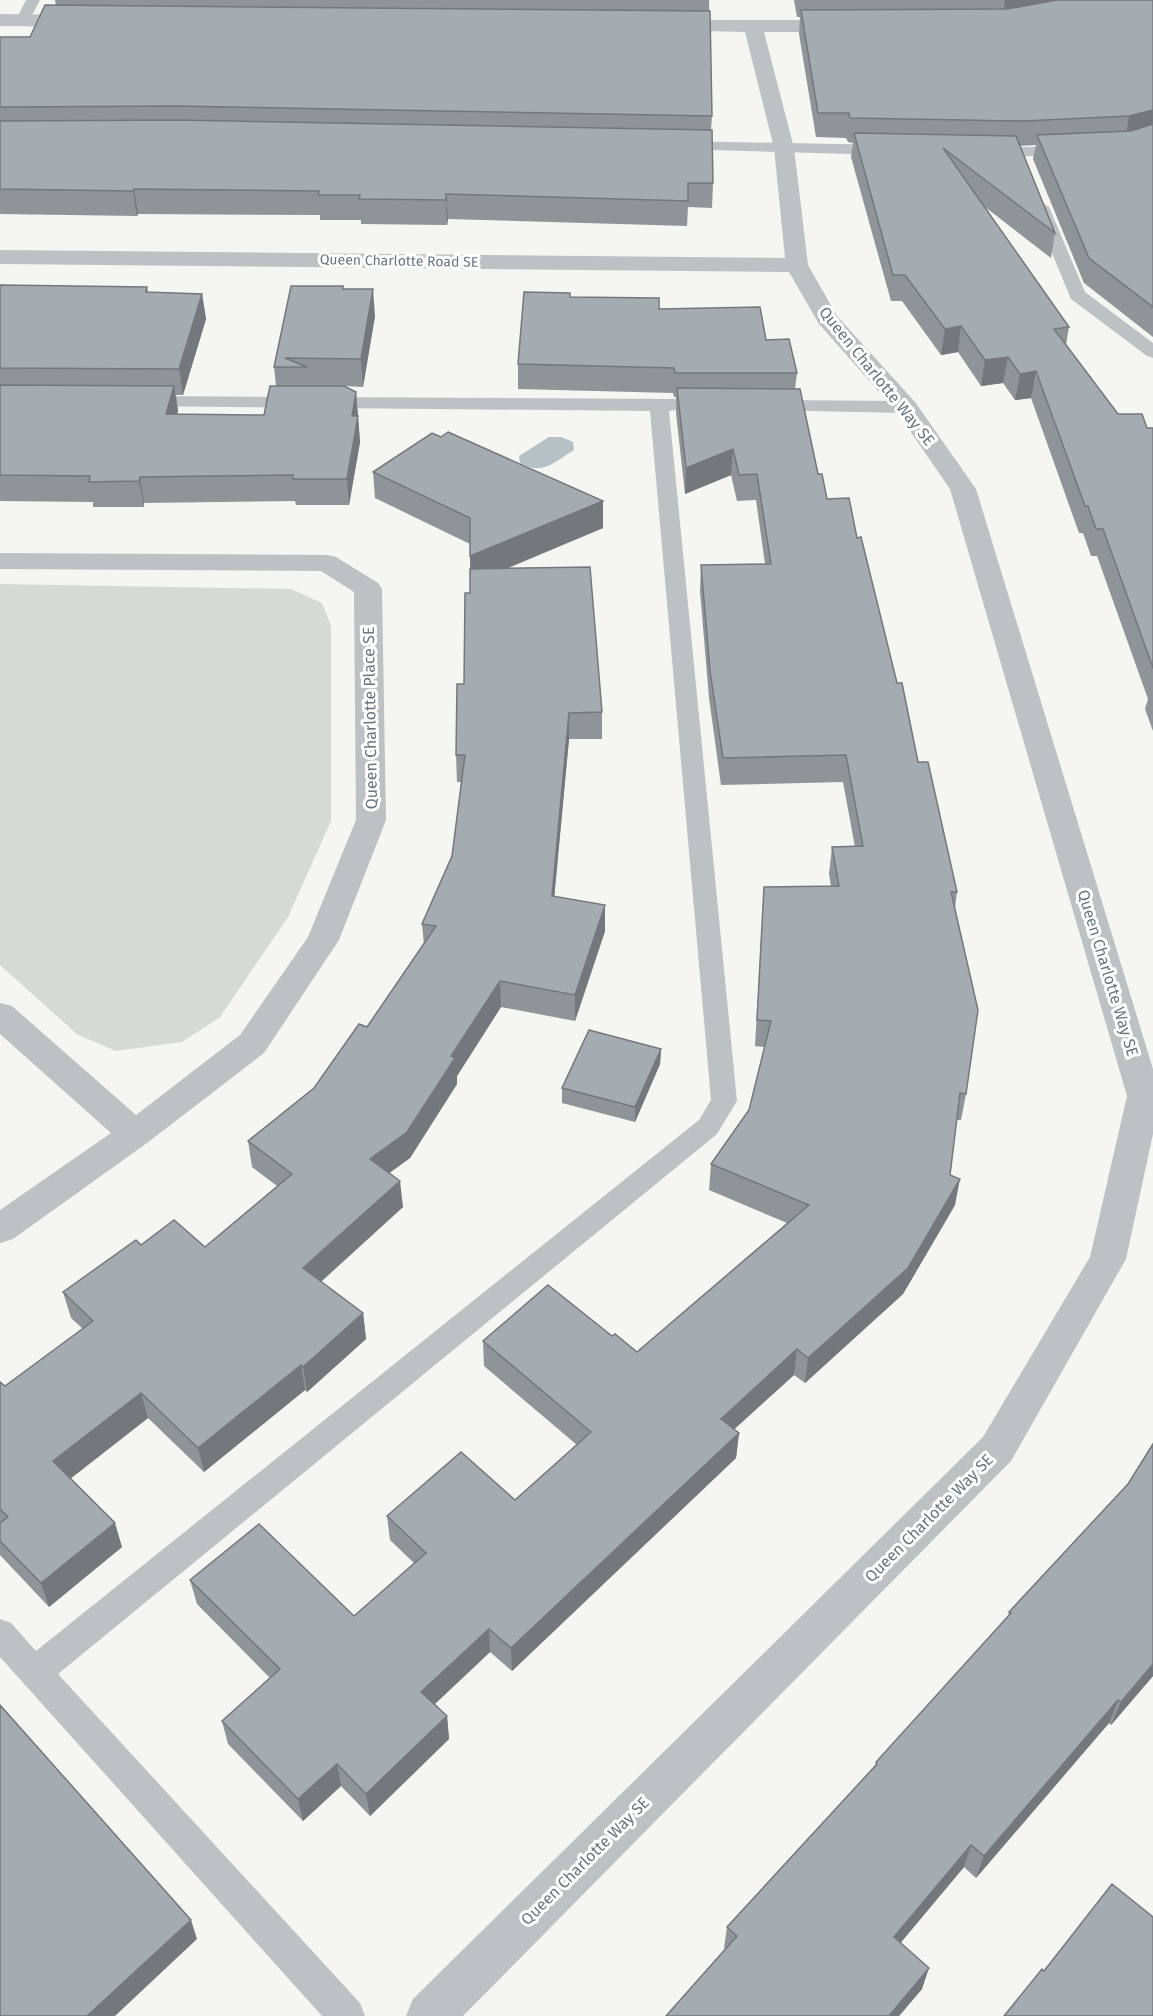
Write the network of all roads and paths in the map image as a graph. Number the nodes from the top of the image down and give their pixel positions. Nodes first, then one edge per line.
1 (33, 0) edge
2 (0, 20) edge
3 (23, 20) junction
4 (95, 21) edge
5 (860, 25) edge
6 (645, 26) edge
7 (753, 26) junction
8 (666, 146) edge
9 (784, 148) junction
10 (1091, 150) edge
11 (902, 151) edge
12 (973, 152) edge
13 (1033, 186) edge
14 (0, 257) edge
15 (797, 265) junction
16 (1153, 352) edge
17 (120, 402) edge
18 (659, 405) junction
19 (694, 405) edge
20 (753, 406) edge
21 (906, 407) junction
22 (0, 561) edge
23 (0, 1016) edge
24 (135, 1134) junction
25 (0, 1229) edge
26 (0, 1634) edge
27 (35, 1672) junction
28 (347, 2016) edge
29 (430, 2016) edge

1 - 3 lane
2 - 3 street
3 - 4 street
5 - 7 street
6 - 7 street
7 - 9 street, Queen Charlotte Way SE
8 - 9 lane
9 - 11 lane
9 - 15 street, Queen Charlotte Way SE
10 - 12 lane
13 - 16 lane
14 - 15 street, Queen Charlotte Road SE
15 - 21 street, Queen Charlotte Way SE
17 - 18 lane
18 - 19 lane
18 - 27 lane
20 - 21 lane
21 - 29 street, Queen Charlotte Way SE
22 - 24 street, Queen Charlotte Place SE
23 - 24 street
24 - 25 street, Queen Charlotte Place SE
26 - 27 lane
27 - 28 lane

